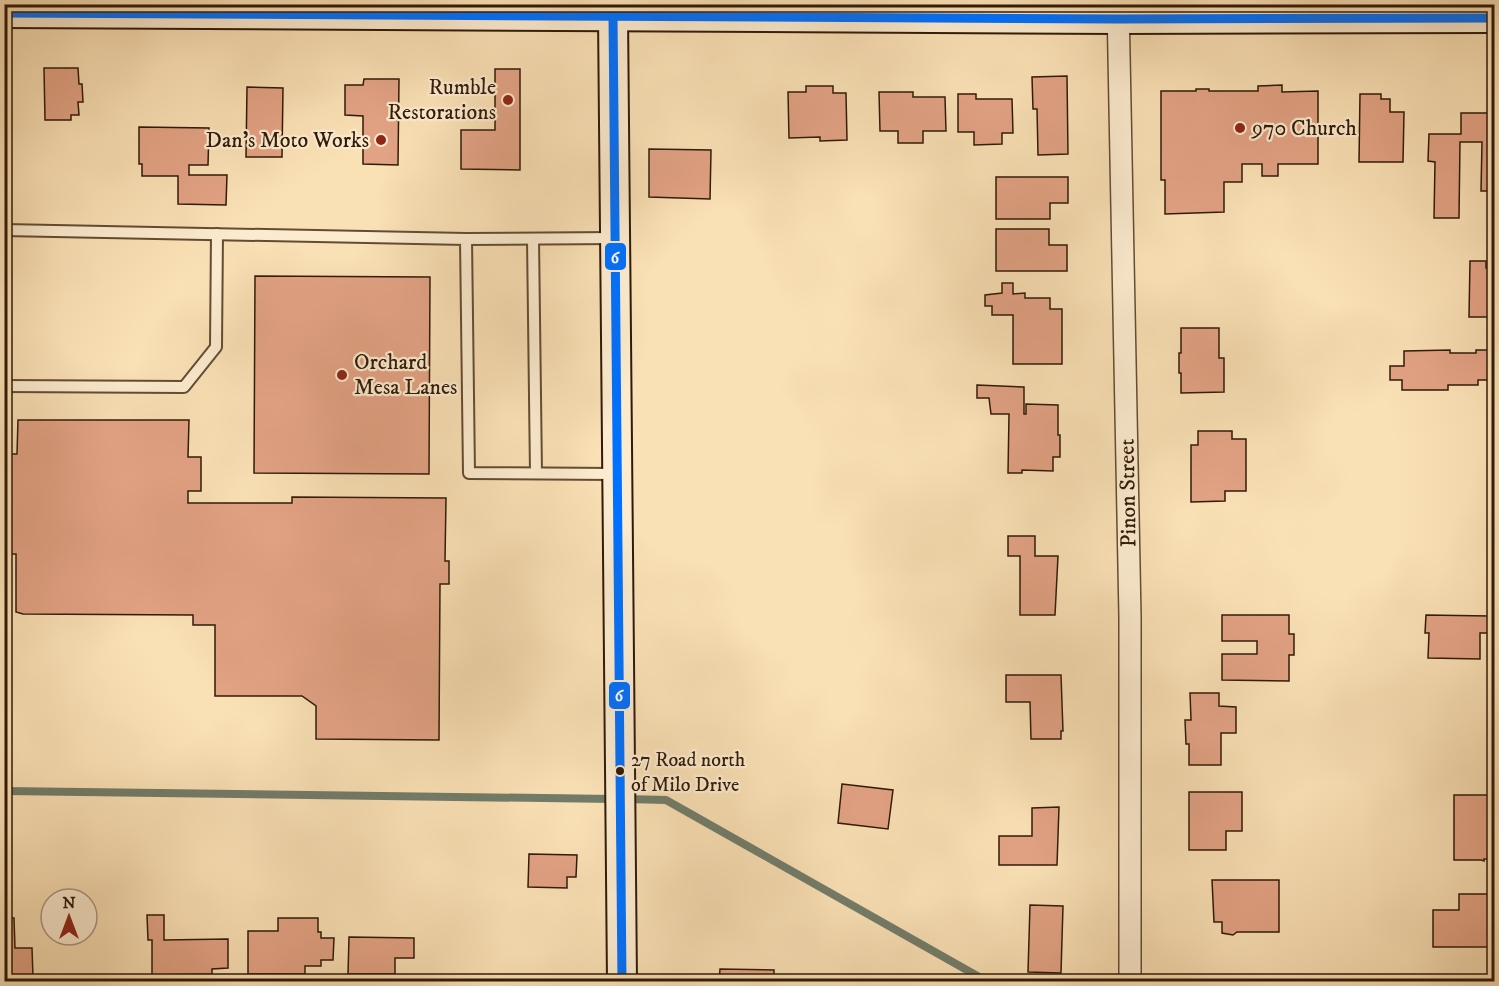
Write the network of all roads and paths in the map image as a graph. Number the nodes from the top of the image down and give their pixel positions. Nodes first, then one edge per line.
1 (259, 10) edge
2 (1118, 12) edge
3 (4, 13) edge
4 (613, 15) junction
5 (1494, 18) edge
6 (4, 230) edge
7 (217, 234) junction
8 (615, 238) junction
9 (466, 239) junction
10 (533, 239) junction
11 (4, 386) edge
12 (536, 473) junction
13 (617, 474) junction
14 (622, 981) edge
15 (1130, 981) edge

1 - 3 main road
1 - 4 main road
2 - 4 main road
2 - 5 main road
2 - 15 street, Pinon Street
4 - 8 main road
6 - 7 lane
7 - 9 lane
7 - 11 lane
8 - 10 lane
8 - 13 main road
9 - 10 lane
9 - 12 lane
10 - 12 lane
12 - 13 lane
13 - 14 main road

